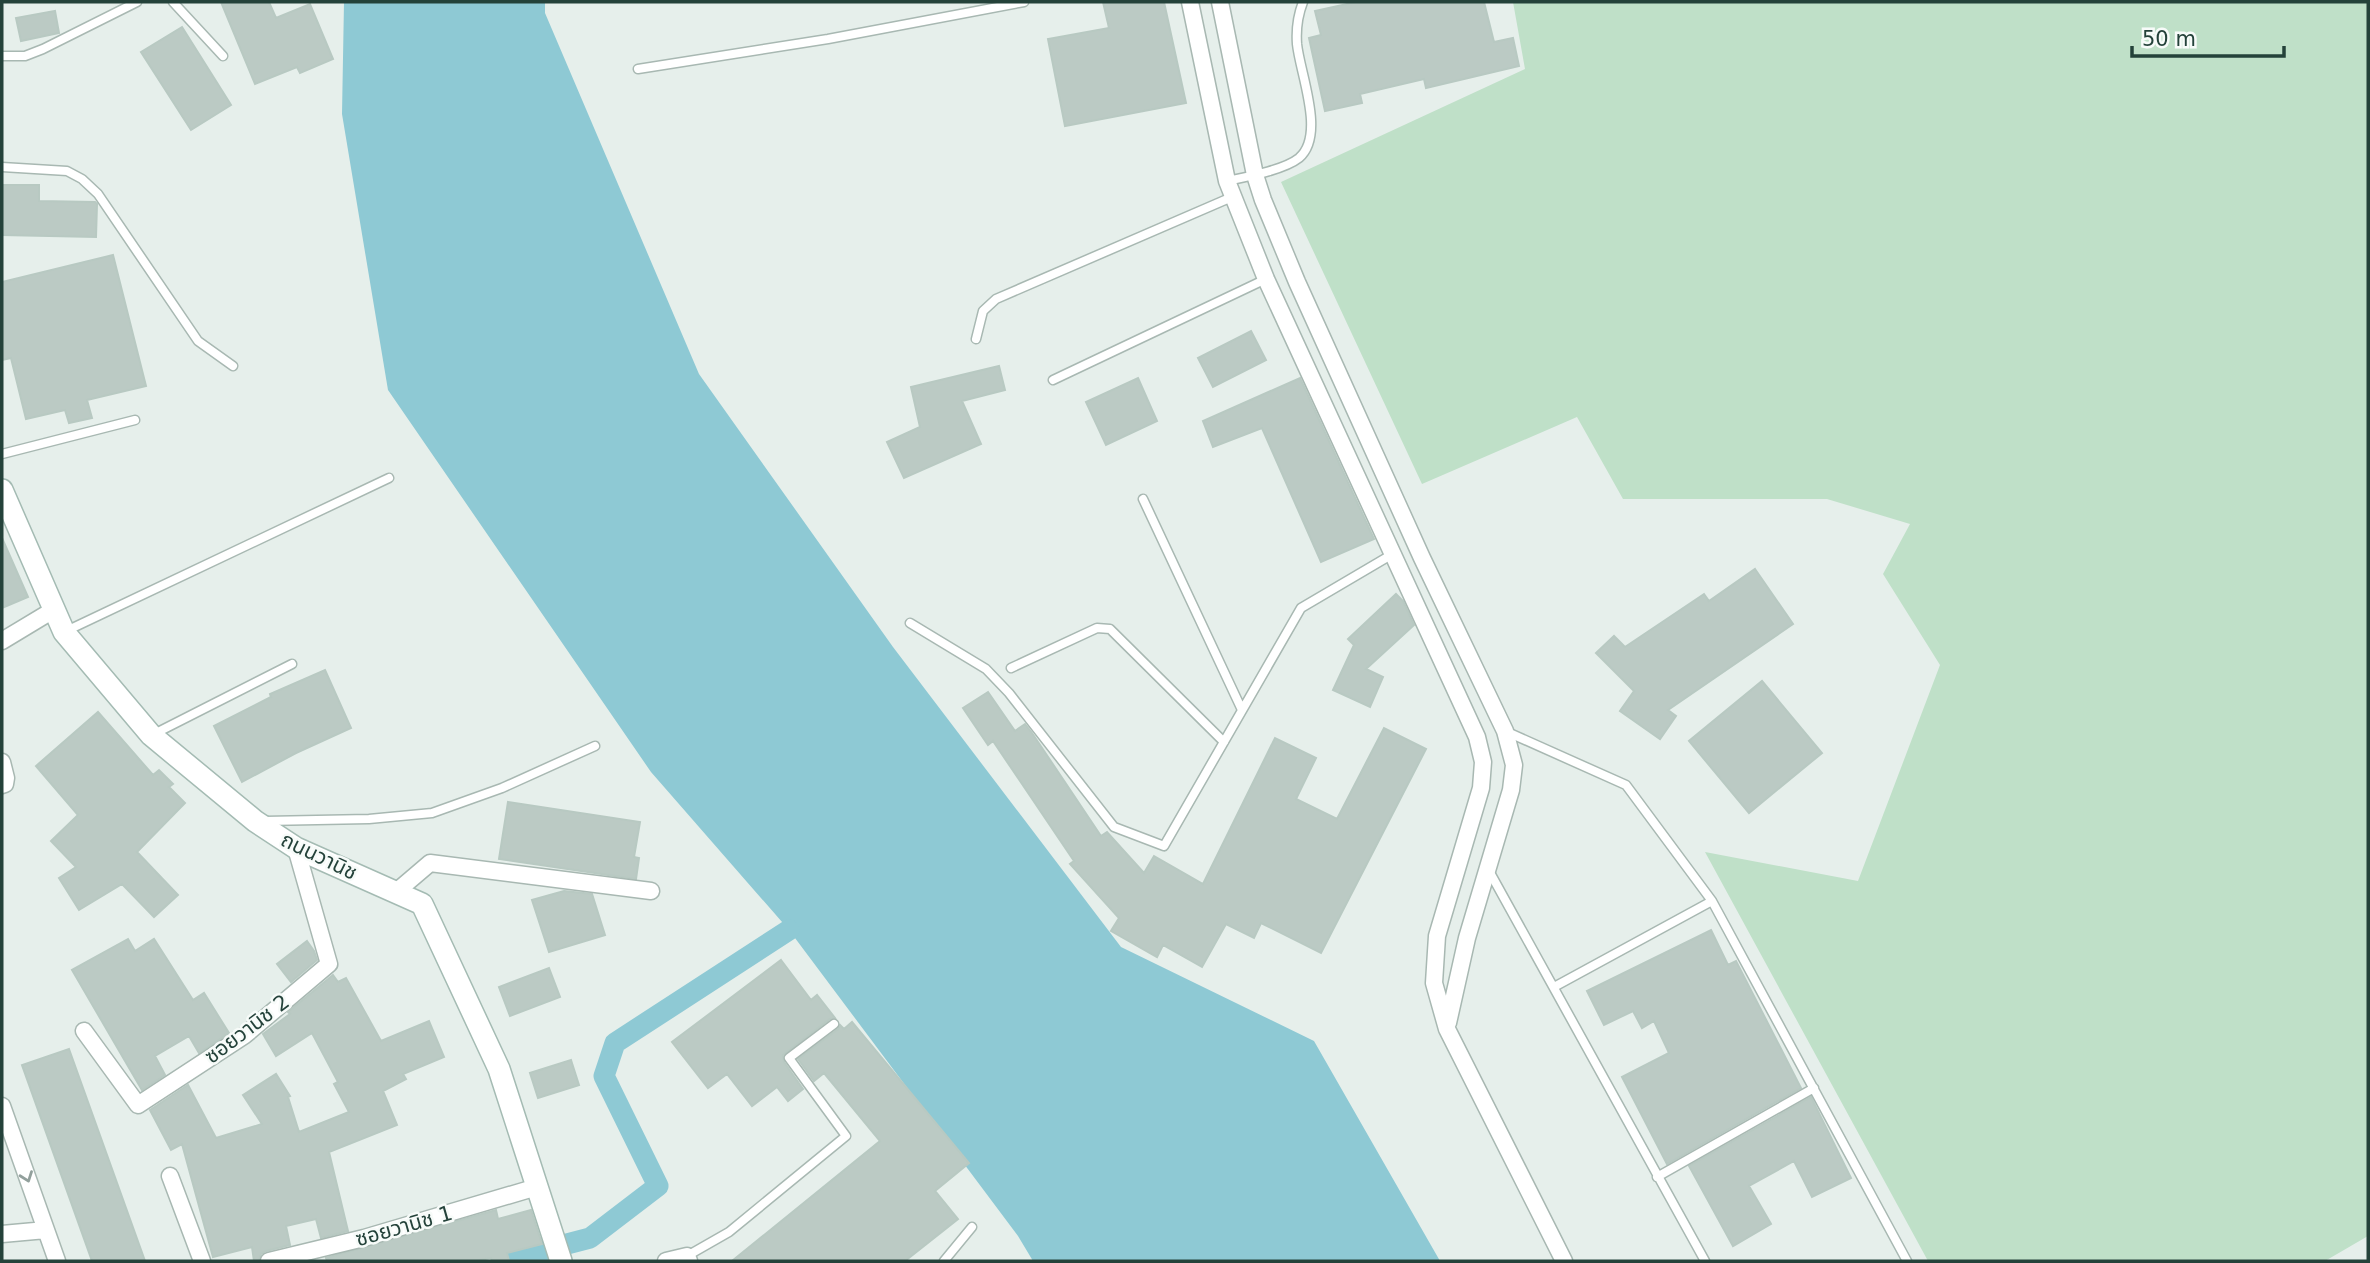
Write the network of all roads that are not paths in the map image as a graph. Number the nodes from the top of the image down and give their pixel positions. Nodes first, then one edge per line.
1 (137, 2) edge
2 (173, 2) edge
3 (1024, 2) edge
4 (1190, 2) edge
5 (1220, 2) edge
6 (1303, 2) edge
7 (2, 56) edge
8 (223, 56) dead end
9 (638, 69) dead end
10 (2, 167) edge
11 (1255, 175) junction
12 (1227, 181) junction
13 (1232, 197) junction
14 (1266, 279) junction
15 (976, 340) dead end
16 (233, 366) dead end
17 (1053, 380) dead end
18 (135, 420) dead end
19 (2, 454) edge
20 (389, 478) dead end
21 (2, 489) edge
22 (1143, 499) dead end
23 (1391, 555) junction
24 (55, 609) junction
25 (911, 623) dead end
26 (64, 632) junction
27 (2, 641) edge
28 (292, 664) dead end
29 (1011, 668) dead end
30 (1242, 710) junction
31 (1505, 731) junction
32 (151, 735) junction
33 (1224, 742) junction
34 (595, 746) dead end
35 (2, 762) edge
36 (2, 785) edge
37 (255, 821) junction
38 (296, 848) junction
39 (1488, 869) junction
40 (651, 891) dead end
41 (396, 892) junction
42 (1712, 901) junction
43 (1554, 987) junction
44 (834, 1024) dead end
45 (1447, 1029) junction
46 (84, 1031) dead end
47 (1814, 1088) junction
48 (2, 1106) edge
49 (5, 1125) edge
50 (170, 1176) dead end
51 (1657, 1177) junction
52 (537, 1187) junction
53 (972, 1227) dead end
54 (46, 1230) junction
55 (2, 1234) edge
56 (688, 1259) edge
57 (57, 1261) edge
58 (202, 1261) edge
59 (270, 1261) edge
60 (561, 1261) edge
61 (666, 1261) edge
62 (944, 1261) edge
63 (1564, 1261) edge
64 (1705, 1261) edge
65 (1907, 1261) edge

1 - 7 lane
2 - 8 lane
3 - 9 lane
4 - 12 street
5 - 11 street
6 - 11 lane
10 - 16 lane
11 - 12 lane
11 - 31 street
12 - 13 street
13 - 14 street
13 - 15 lane
14 - 17 lane
14 - 23 street
18 - 19 lane
20 - 26 lane
21 - 24 street, ถนนวานิช
22 - 30 lane
23 - 30 lane
23 - 45 street
24 - 26 street, ถนนวานิช
24 - 27 street
25 - 33 lane
26 - 32 street, ถนนวานิช
28 - 32 lane
29 - 33 lane
30 - 33 lane
31 - 39 street
31 - 42 lane
32 - 37 street, ถนนวานิช
34 - 37 lane
35 - 36 street
37 - 38 street, ถนนวานิช
38 - 41 street, ถนนวานิช
38 - 46 street, ซอยวานิช 2
39 - 43 lane
39 - 45 street
40 - 41 street
41 - 52 street, ถนนวานิช
42 - 43 lane
42 - 47 lane
43 - 51 lane
44 - 56 lane
45 - 63 street
47 - 51 lane
47 - 65 lane
48 - 49 street
49 -> 54 street
50 - 58 street
51 - 64 lane
52 - 59 street, ซอยวานิช 1
52 - 60 street, ถนนวานิช
53 - 62 lane
54 - 55 street
54 - 57 street
56 - 61 street

